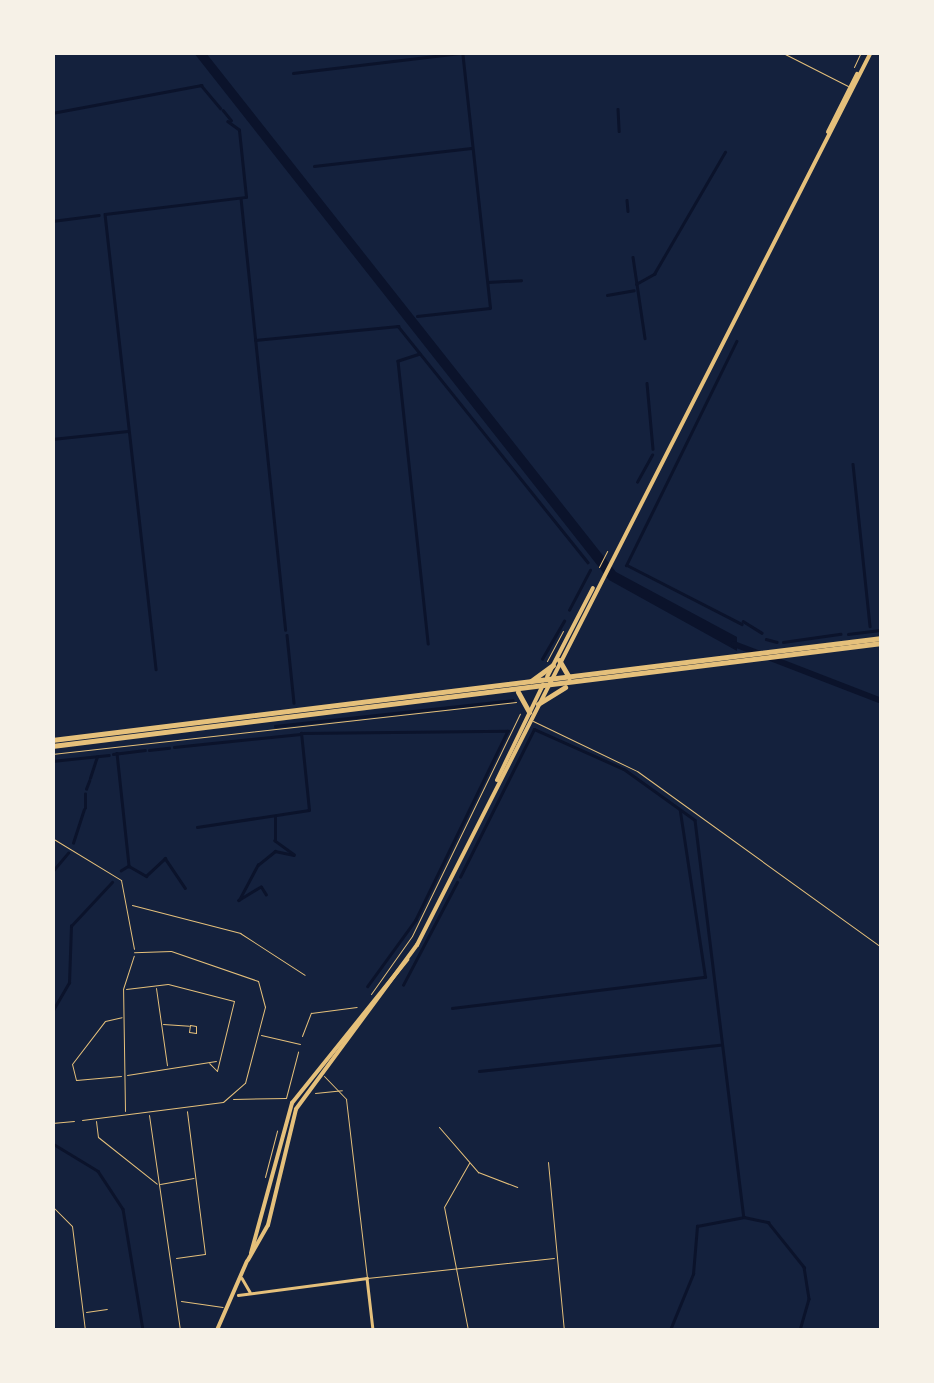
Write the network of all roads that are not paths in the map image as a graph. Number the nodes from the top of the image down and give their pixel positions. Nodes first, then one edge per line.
1 (781, 52) edge
2 (796, 52) edge
3 (871, 52) edge
4 (793, 59) junction
5 (864, 67) junction
6 (848, 83) junction
7 (842, 100) junction
8 (839, 116) junction
9 (826, 142) junction
10 (602, 569) junction
11 (882, 641) edge
12 (777, 654) junction
13 (560, 660) junction
14 (553, 665) junction
15 (571, 678) junction
16 (526, 684) junction
17 (545, 686) junction
18 (568, 686) junction
19 (518, 692) junction
20 (538, 704) junction
21 (530, 716) junction
22 (52, 743) edge
23 (507, 762) junction
24 (52, 838) edge
25 (129, 905) junction
26 (882, 948) edge
27 (134, 952) junction
28 (411, 954) junction
29 (304, 976) dead end
30 (156, 984) junction
31 (123, 990) junction
32 (126, 1016) junction
33 (160, 1024) junction
34 (189, 1026) dead end
35 (258, 1034) junction
36 (300, 1044) road end
37 (216, 1061) junction
38 (209, 1062) junction
39 (328, 1062) junction
40 (168, 1069) junction
41 (317, 1070) junction
42 (124, 1075) junction
43 (333, 1082) junction
44 (342, 1090) junction
45 (316, 1094) dead end
46 (187, 1107) junction
47 (148, 1112) junction
48 (126, 1115) junction
49 (96, 1118) junction
50 (79, 1120) road end
51 (439, 1128) dead end
52 (548, 1162) dead end
53 (469, 1163) junction
54 (196, 1178) junction
55 (157, 1184) junction
56 (516, 1187) dead end
57 (52, 1206) edge
58 (173, 1258) junction
59 (554, 1258) junction
60 (462, 1267) junction
61 (241, 1276) junction
62 (367, 1278) junction
63 (251, 1293) junction
64 (238, 1295) dead end
65 (178, 1301) junction
66 (227, 1308) junction
67 (108, 1309) dead end
68 (82, 1312) junction
69 (84, 1330) edge
70 (180, 1330) edge
71 (217, 1330) edge
72 (373, 1330) edge
73 (468, 1330) edge
74 (564, 1330) edge

1 - 4 street
2 - 4 street
3 - 5 main road
4 - 6 street
5 - 6 main road
5 - 8 main road
6 - 7 main road
7 - 8 main road
7 - 9 main road
8 - 9 main road
9 - 10 main road
10 - 13 main road
10 - 14 main road
11 - 12 highway
12 - 15 highway
12 - 18 highway
13 - 15 highway
13 - 17 main road
14 - 16 highway
14 - 17 main road
15 - 17 highway
16 - 17 highway
16 - 22 highway
17 - 18 highway
17 - 19 highway
17 - 20 main road
17 - 21 main road
17 - 23 main road
18 - 20 highway
19 - 21 highway
19 - 22 highway
20 - 21 main road
21 - 23 main road
21 - 26 street
23 - 28 main road
24 - 25 street
25 - 27 street
25 - 29 street
27 - 31 street
27 - 35 street
28 - 39 main road
28 - 41 main road
30 - 31 street
30 - 33 street
30 - 37 street
31 - 32 street
32 - 42 street
32 - 42 street
33 - 34 street
33 - 40 street
35 - 36 street
35 - 46 street
37 - 38 street
37 - 38 street
38 - 40 street
39 - 41 main road
39 - 43 street
40 - 42 street
41 - 43 street
41 - 61 main road
42 - 48 street
43 - 44 street
44 - 45 street
44 - 62 street
46 - 47 street
46 - 54 street
47 - 48 street
47 - 55 street
48 - 49 street
49 - 50 street
49 - 55 street
51 - 53 street
52 - 59 street
53 - 56 street
53 - 60 street
54 - 55 street
54 - 58 street
55 - 58 street
57 - 68 street
58 - 65 street
59 - 60 street
59 - 74 street
60 - 62 street
60 - 73 street
61 - 63 street
61 - 66 main road
62 - 63 street
62 - 72 street
63 - 64 street
65 - 66 street
65 - 70 street
66 - 71 main road
67 - 68 street
68 - 69 street

